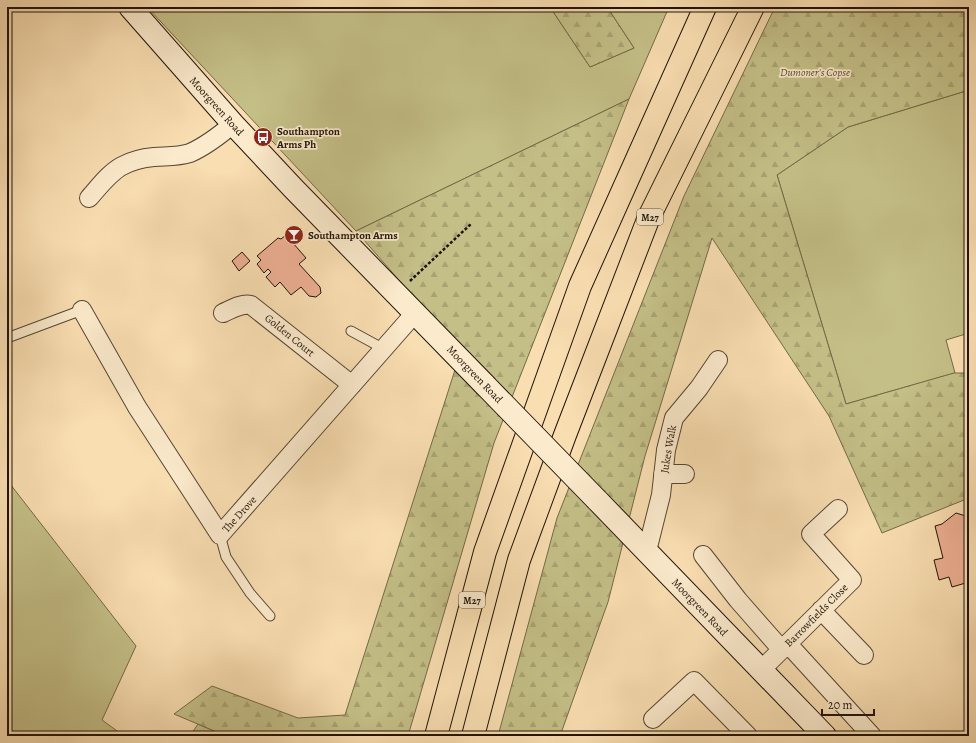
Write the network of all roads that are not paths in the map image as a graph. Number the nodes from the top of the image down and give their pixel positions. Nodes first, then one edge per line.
1 (130, 7) edge
2 (705, 7) edge
3 (752, 7) edge
4 (233, 124) junction
5 (89, 198) dead end
6 (82, 310) joint
7 (223, 313) dead end
8 (415, 313) junction
9 (351, 331) dead end
10 (7, 338) edge
11 (384, 349) junction
12 (718, 360) dead end
13 (352, 385) junction
14 (663, 474) junction
15 (685, 474) dead end
16 (838, 509) dead end
17 (220, 535) junction
18 (647, 551) junction
19 (704, 555) dead end
20 (821, 610) junction
21 (270, 616) dead end
22 (785, 647) junction
23 (864, 655) dead end
24 (761, 670) junction
25 (653, 719) dead end
26 (436, 736) edge
27 (473, 736) edge
28 (748, 736) edge
29 (825, 736) edge
30 (872, 736) edge

1 - 4 street, Moorgreen Road
2 - 26 highway, M27
3 - 27 highway, M27
4 - 5 street
4 - 8 street, Moorgreen Road
6 - 10 lane
6 - 17 street, The Drove
7 - 13 street, Golden Court
8 - 11 street, The Drove
8 - 18 street, Moorgreen Road, bridge
9 - 11 lane
11 - 13 street, The Drove
12 - 14 street, Jukes Walk
13 - 17 street, The Drove
14 - 15 street
14 - 18 street, Jukes Walk
16 - 20 street, Barrowfields Close
17 - 21 lane
18 - 24 street, Moorgreen Road
19 - 22 street
20 - 22 street, Barrowfields Close
20 - 23 street
22 - 24 street, Barrowfields Close
22 - 30 street
24 - 29 street, Moorgreen Road
25 - 28 street

